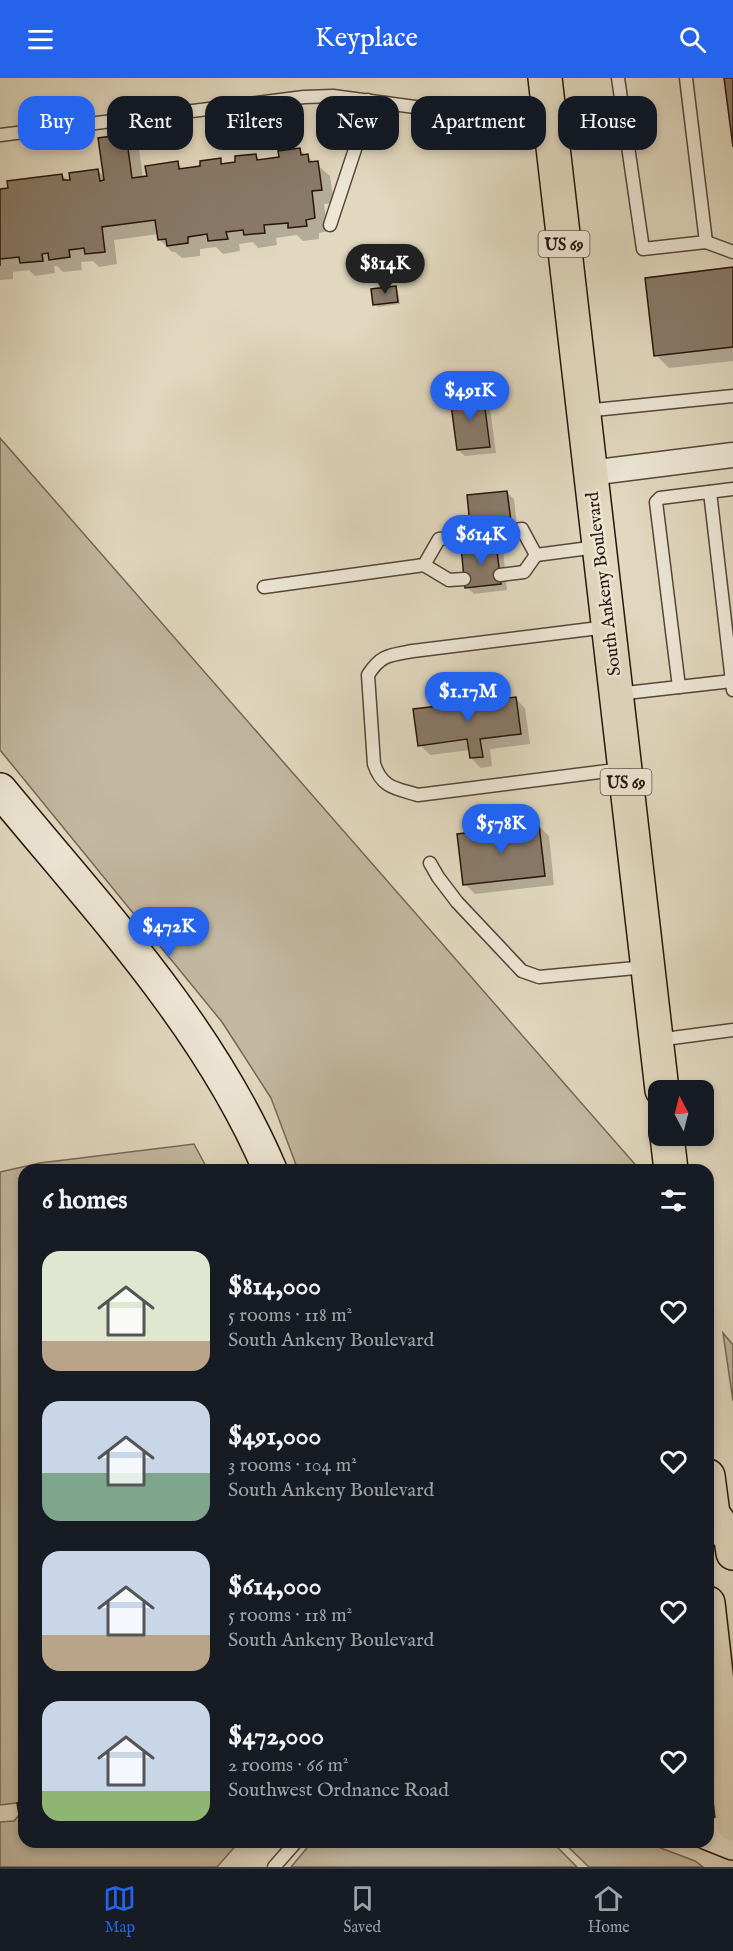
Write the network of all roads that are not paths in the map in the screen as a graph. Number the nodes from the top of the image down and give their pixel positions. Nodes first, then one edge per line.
1 (545, 78) edge
2 (618, 78) edge
3 (686, 78) edge
4 (620, 96) edge
5 (316, 97) edge
6 (399, 104) edge
7 (558, 111) edge
8 (549, 112) junction
9 (0, 135) edge
10 (355, 150) edge
11 (628, 150) edge
12 (330, 225) dead end
13 (706, 242) junction
14 (733, 252) edge
15 (733, 396) edge
16 (583, 411) junction
17 (733, 455) edge
18 (590, 473) junction
19 (733, 489) edge
20 (710, 492) junction
21 (598, 547) junction
22 (536, 555) junction
23 (424, 565) junction
24 (500, 575) dead end
25 (464, 579) dead end
26 (264, 586) dead end
27 (608, 627) junction
28 (733, 686) edge
29 (679, 687) junction
30 (616, 695) junction
31 (625, 768) junction
32 (0, 790) edge
33 (430, 863) dead end
34 (648, 967) junction
35 (733, 1030) edge
36 (656, 1040) junction
37 (661, 1080) edge
38 (668, 1146) edge
39 (267, 1164) edge
40 (670, 1164) edge
41 (714, 1524) edge
42 (733, 1552) edge
43 (714, 1656) edge
44 (733, 1824) edge
45 (714, 1835) edge
46 (733, 1843) edge
47 (291, 1848) edge
48 (274, 1867) edge

1 - 8 main road, South Ankeny Boulevard / US 69
2 - 4 lane
3 - 13 lane
5 - 9 lane
6 - 8 lane
7 - 8 lane
8 - 16 main road, South Ankeny Boulevard / US 69
10 - 12 lane
11 - 13 lane
13 - 14 lane
15 - 16 lane
16 - 18 main road, South Ankeny Boulevard / US 69
17 - 18 street
18 - 21 main road, South Ankeny Boulevard / US 69
19 - 20 lane
20 - 28 lane
20 - 29 lane
21 - 22 lane
21 - 27 main road, South Ankeny Boulevard / US 69
22 - 23 lane
22 - 24 lane
23 - 25 lane
23 - 26 lane
27 - 30 main road, South Ankeny Boulevard / US 69
27 - 31 lane
28 - 29 lane
29 - 30 lane
30 - 31 main road, South Ankeny Boulevard / US 69
31 - 34 main road, South Ankeny Boulevard / US 69
32 - 39 street
33 - 34 lane
34 - 36 main road, South Ankeny Boulevard / US 69
35 - 36 lane
36 - 37 main road, South Ankeny Boulevard / US 69
38 - 40 main road
41 - 42 main road
43 - 44 main road
45 - 46 street
47 - 48 lane

